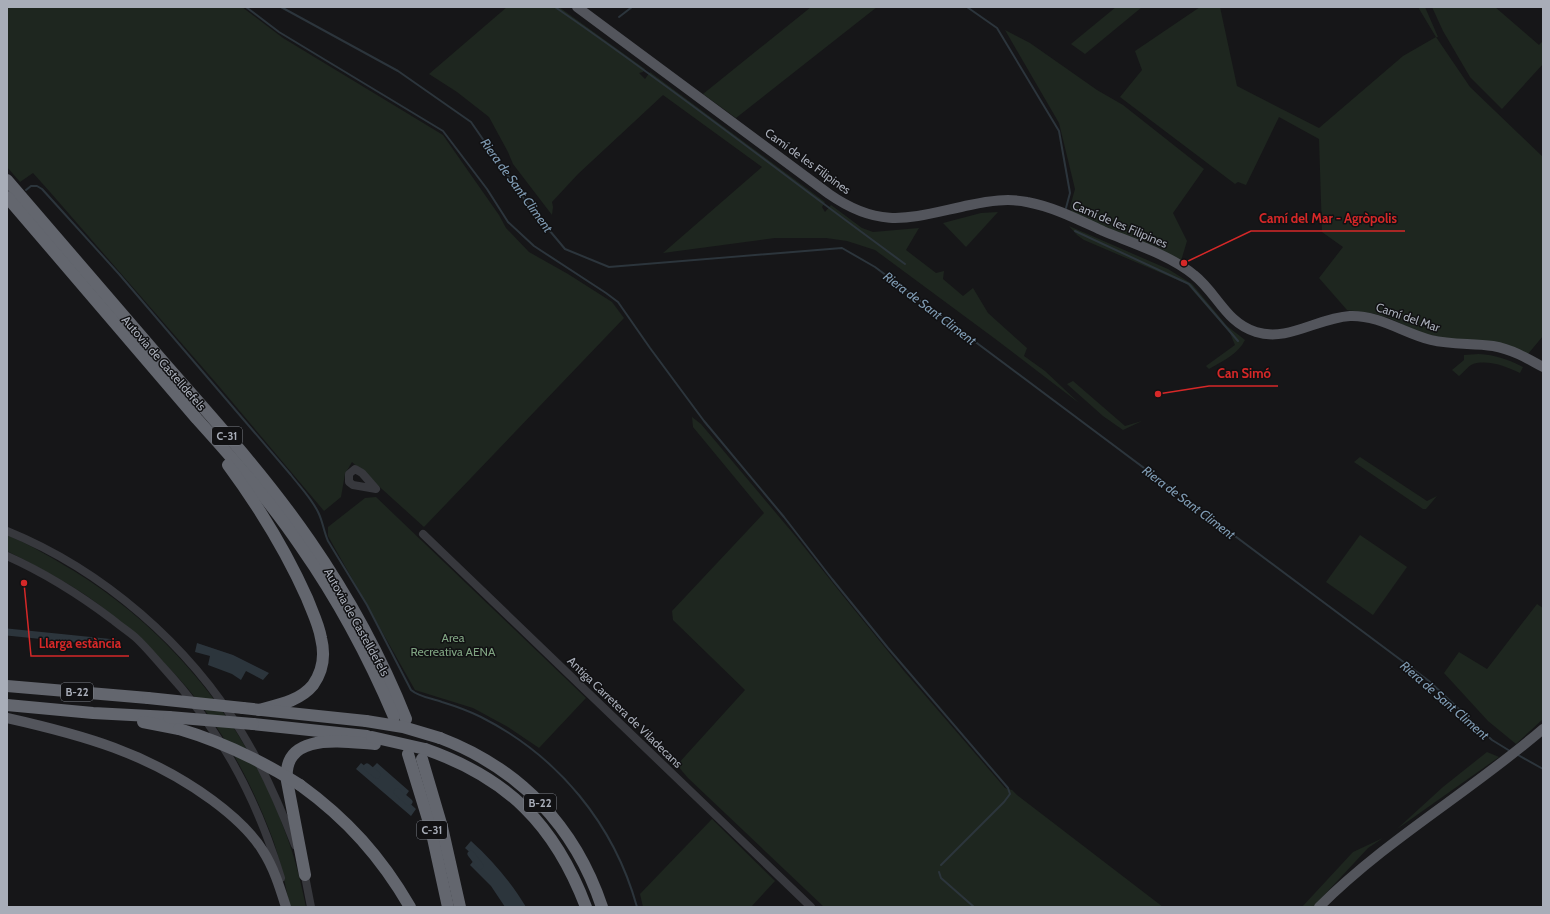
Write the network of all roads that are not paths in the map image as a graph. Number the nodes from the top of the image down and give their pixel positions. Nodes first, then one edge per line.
1 (577, 7) edge
2 (7, 180) edge
3 (7, 197) edge
4 (1191, 272) joint
5 (1543, 367) edge
6 (197, 419) junction
7 (7, 531) edge
8 (423, 534) dead end
9 (7, 556) edge
10 (7, 686) edge
11 (7, 705) edge
12 (259, 710) junction
13 (93, 713) junction
14 (7, 718) edge
15 (394, 718) dead end
16 (406, 719) dead end
17 (1543, 730) edge
18 (373, 740) junction
19 (408, 754) dead end
20 (423, 754) junction
21 (305, 875) junction
22 (286, 907) edge
23 (311, 907) edge
24 (410, 907) edge
25 (448, 907) edge
26 (460, 907) edge
27 (586, 907) edge
28 (602, 907) edge
29 (811, 907) edge
30 (1319, 907) edge

1 - 4 main road, Camí de les Filipines
2 - 16 highway, Autovia de Castelldefels / C-31
3 - 6 highway, Autovia de Castelldefels / C-31
4 - 5 main road, Camí del Mar
6 - 12 highway
6 - 15 highway, Autovia de Castelldefels / C-31
7 - 21 street
8 - 29 street, Antiga Carretera de Viladecans
9 - 22 street
10 - 12 highway, B-22, bridge
11 - 13 highway, B-22
12 - 28 highway, B-22, bridge
13 - 18 highway, bridge
13 - 24 highway, bridge
14 - 22 main road
17 - 30 main road
18 - 20 highway, bridge
18 - 21 highway
19 - 25 highway, C-31
20 - 26 highway, C-31
20 - 27 highway
21 - 23 street

